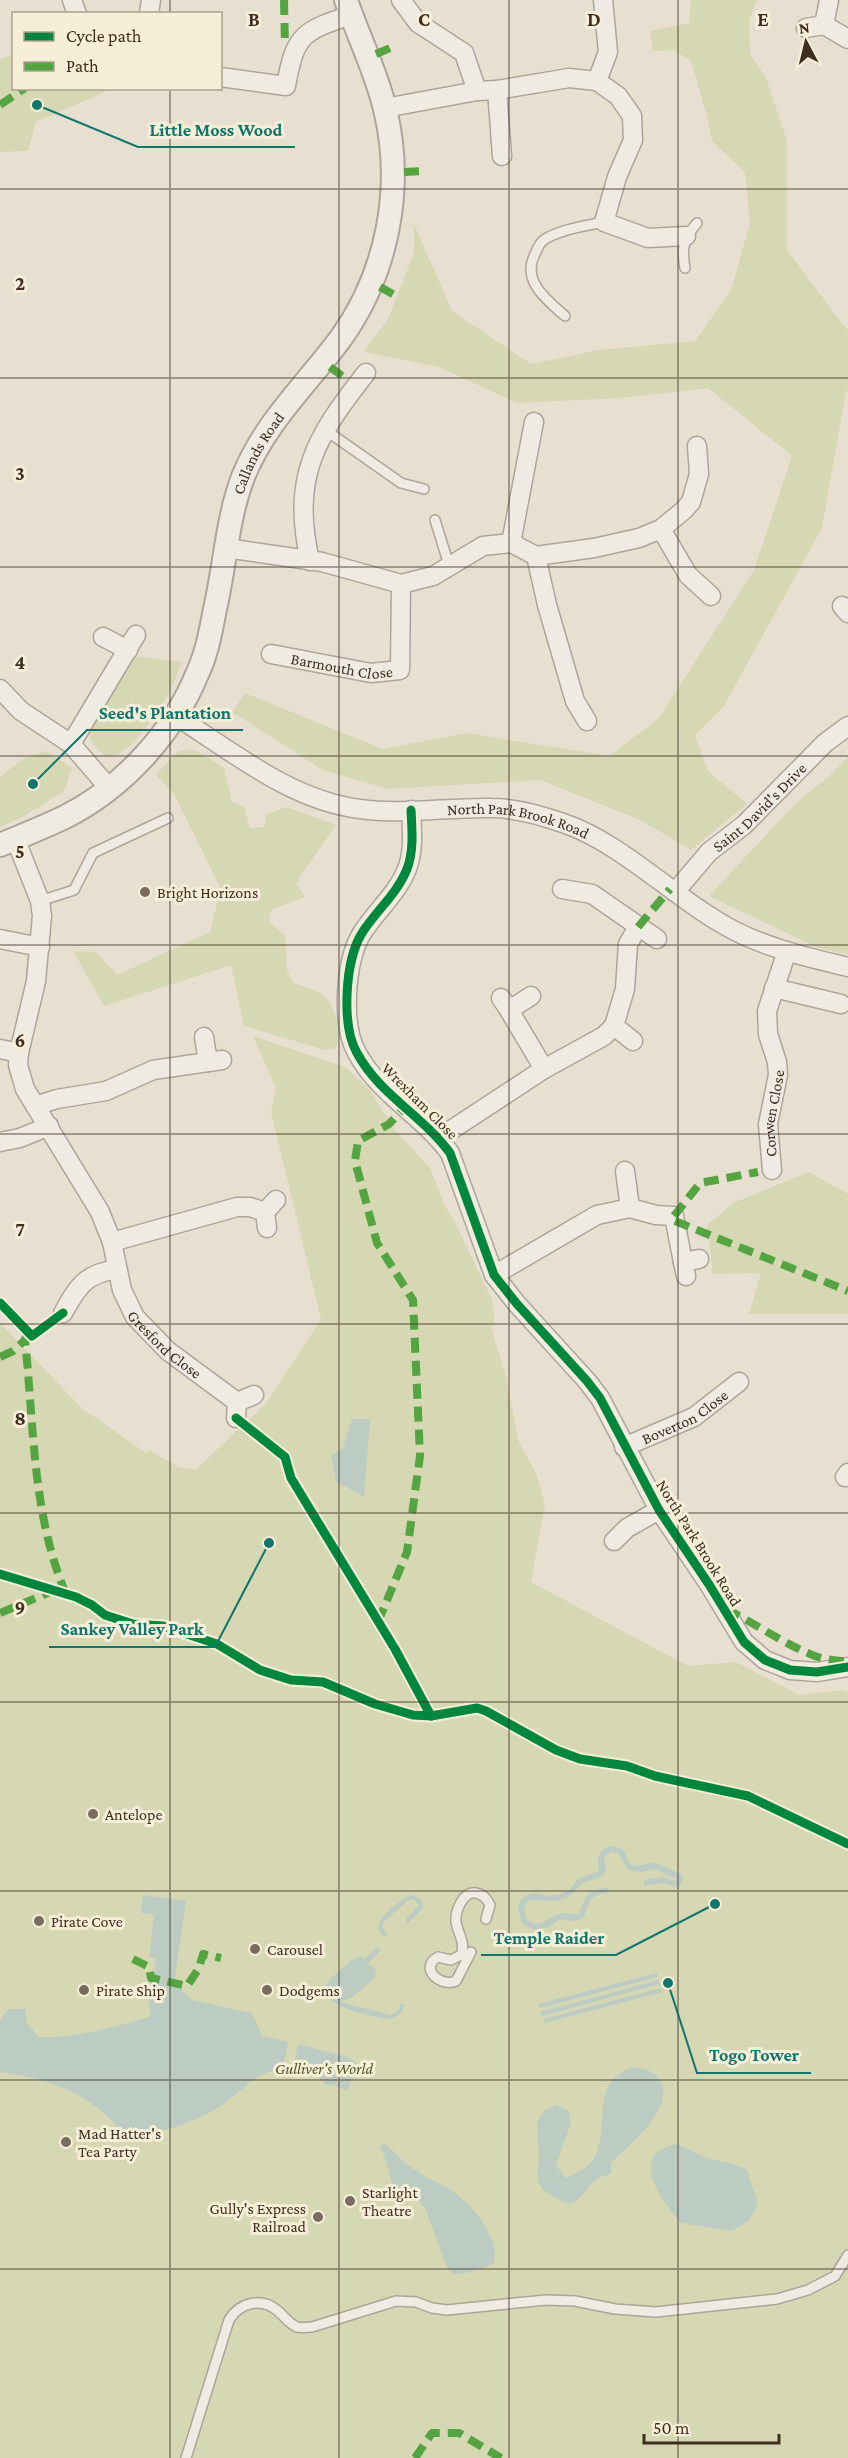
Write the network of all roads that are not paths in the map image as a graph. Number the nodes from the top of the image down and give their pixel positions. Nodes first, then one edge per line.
1 (401, 0) edge
2 (603, 0) edge
3 (829, 0) edge
4 (348, 8) edge
5 (848, 39) edge
6 (222, 77) edge
7 (597, 81) junction
8 (497, 90) junction
9 (477, 91) junction
10 (385, 108) junction
11 (502, 156) dead end
12 (604, 222) junction
13 (692, 229) joint
14 (685, 268) dead end
15 (565, 316) dead end
16 (366, 373) dead end
17 (534, 422) dead end
18 (324, 429) junction
19 (697, 446) dead end
20 (424, 489) dead end
21 (435, 520) dead end
22 (661, 529) junction
23 (510, 543) junction
24 (226, 548) junction
25 (536, 555) junction
26 (310, 561) junction
27 (449, 565) junction
28 (401, 584) junction
29 (711, 596) dead end
30 (104, 637) dead end
31 (271, 654) dead end
32 (0, 689) edge
33 (176, 716) junction
34 (587, 721) dead end
35 (848, 726) edge
36 (71, 744) junction
37 (109, 788) junction
38 (411, 810) junction
39 (168, 818) dead end
40 (8, 841) edge
41 (562, 890) dead end
42 (675, 892) junction
43 (40, 901) junction
44 (639, 927) junction
45 (0, 939) edge
46 (657, 939) dead end
47 (40, 947) junction
48 (787, 951) junction
49 (848, 967) edge
50 (774, 988) junction
51 (531, 996) dead end
52 (842, 1009) edge
53 (614, 1026) junction
54 (204, 1037) dead end
55 (633, 1041) dead end
56 (0, 1049) edge
57 (19, 1053) junction
58 (544, 1069) junction
59 (35, 1106) junction
60 (49, 1126) junction
61 (439, 1138) junction
62 (0, 1142) edge
63 (625, 1170) dead end
64 (772, 1170) dead end
65 (630, 1208) junction
66 (270, 1213) dead end
67 (112, 1242) junction
68 (689, 1266) dead end
69 (117, 1269) junction
70 (494, 1275) junction
71 (63, 1313) dead end
72 (571, 1363) joint
73 (741, 1379) dead end
74 (254, 1395) dead end
75 (624, 1447) junction
76 (659, 1510) junction
77 (614, 1541) dead end
78 (848, 1667) edge
79 (486, 1919) dead end
80 (471, 1952) dead end
81 (848, 2255) edge
82 (186, 2458) edge

1 - 9 street
2 - 7 street
3 - 5 street
4 - 6 street
4 - 10 street, Callands Road
7 - 8 street
7 - 12 street
8 - 9 street
8 - 11 street
9 - 10 street
10 - 24 street, Callands Road
12 - 13 street
12 - 15 lane
13 - 14 lane
16 - 18 street
17 - 23 street
18 - 20 lane
18 - 26 street
19 - 22 street
21 - 27 lane
22 - 25 street
22 - 29 street
23 - 25 street
23 - 27 street
24 - 26 street
24 - 33 street, Callands Road
25 - 34 street
26 - 28 street
27 - 28 street
28 - 31 street, Barmouth Close
30 - 36 street
32 - 36 street
33 - 37 street, Callands Road
33 - 38 street, North Park Brook Road
35 - 42 street, Saint David's Drive
36 - 37 street
37 - 40 street, Callands Road
38 - 42 street, North Park Brook Road
38 - 61 street, Wrexham Close
39 - 43 lane
40 - 43 street, Gresford Close
41 - 44 street
42 - 48 street, North Park Brook Road
43 - 47 street, Gresford Close
44 - 46 street
44 - 53 street
45 - 47 street
47 - 57 street, Gresford Close
48 - 49 street, North Park Brook Road
48 - 50 street, Corwen Close
50 - 52 street
50 - 64 street, Corwen Close
51 - 58 street
53 - 55 street
53 - 58 street, Wrexham Close
54 - 59 street
56 - 57 street
57 - 59 street, Gresford Close
58 - 61 street, Wrexham Close
59 - 60 street, Gresford Close
60 - 62 street
60 - 67 street, Gresford Close
61 - 70 street, Wrexham Close
63 - 65 street
65 - 68 street
65 - 70 street
66 - 67 street
67 - 69 street, Gresford Close
69 - 71 street
69 - 74 street, Gresford Close
70 - 72 street, Wrexham Close
72 - 75 street, North Park Brook Road
73 - 75 street, Boverton Close
75 - 76 street, North Park Brook Road
76 - 77 street, North Park Brook Road
76 - 78 street, North Park Brook Road
79 - 80 lane
81 - 82 lane

